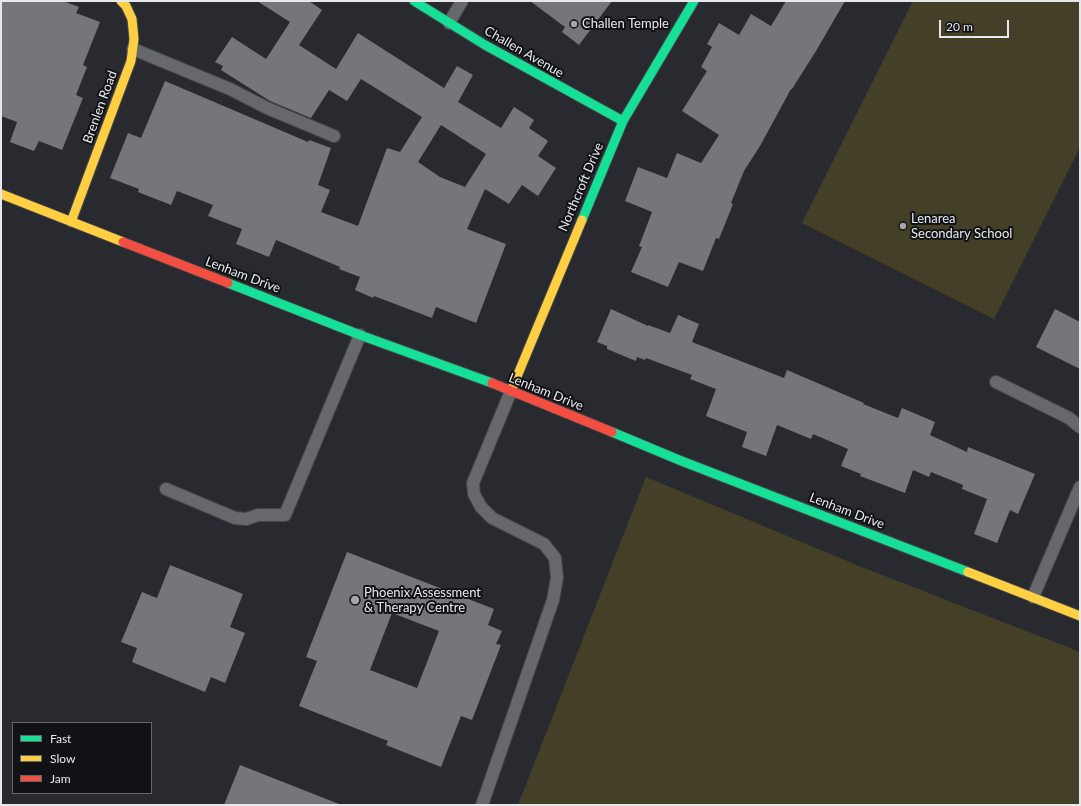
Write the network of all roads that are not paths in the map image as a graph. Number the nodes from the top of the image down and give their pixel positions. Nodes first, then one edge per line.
1 (121, 1) edge
2 (414, 1) edge
3 (462, 1) edge
4 (694, 1) edge
5 (449, 23) junction
6 (133, 49) junction
7 (623, 121) junction
8 (334, 136) dead end
9 (1, 194) edge
10 (71, 222) junction
11 (360, 335) junction
12 (996, 382) dead end
13 (510, 391) junction
14 (1080, 427) edge
15 (1080, 487) edge
16 (166, 489) dead end
17 (1033, 597) junction
18 (1080, 616) edge
19 (482, 805) edge

1 - 6 street, Brenlen Road
2 - 5 street, Challen Avenue
3 - 5 lane
4 - 7 street, Northcroft Drive
5 - 7 street, Challen Avenue
6 - 8 lane
6 - 10 street, Brenlen Road
7 - 13 street, Northcroft Drive
9 - 10 street, Lenham Drive
10 - 11 street, Lenham Drive
11 - 13 street, Lenham Drive
11 - 16 lane
12 - 14 lane
13 - 17 street, Lenham Drive
13 - 19 lane
15 - 17 lane
17 - 18 street, Lenham Drive

